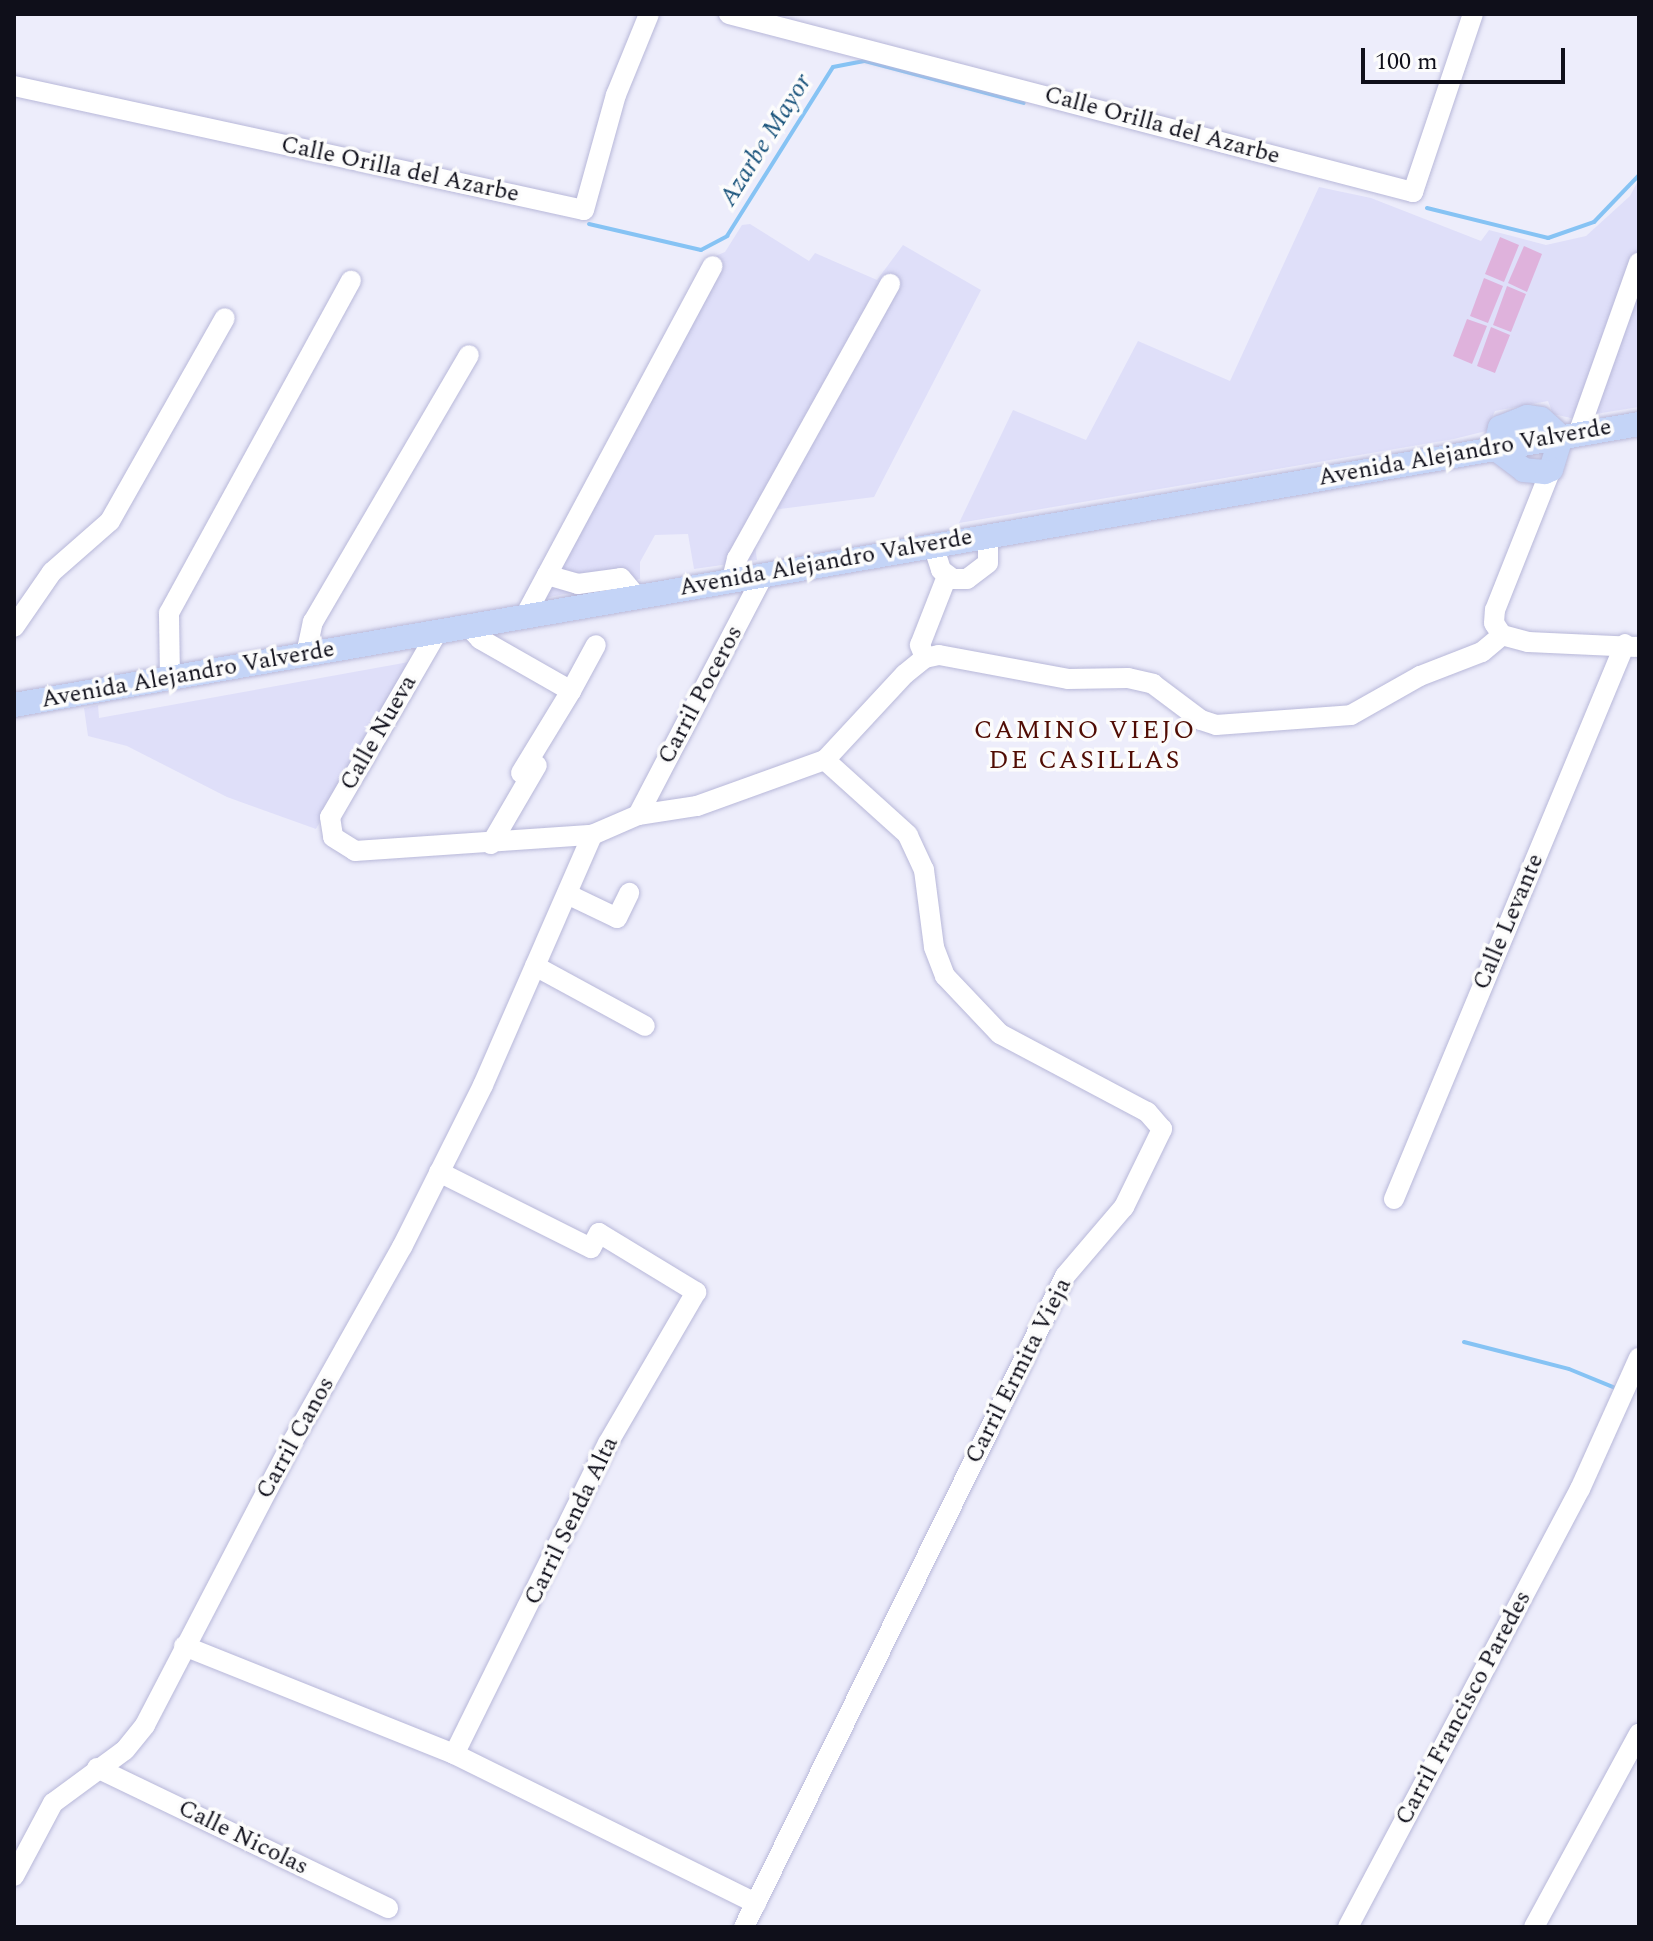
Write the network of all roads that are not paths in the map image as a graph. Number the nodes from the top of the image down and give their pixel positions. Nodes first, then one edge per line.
1 (649, 14) edge
2 (729, 14) edge
3 (1473, 14) edge
4 (14, 86) edge
5 (1639, 263) edge
6 (713, 266) dead end
7 (351, 280) dead end
8 (890, 284) dead end
9 (225, 318) dead end
10 (469, 355) dead end
11 (1639, 424) edge
12 (1570, 435) junction
13 (1495, 448) junction
14 (1551, 469) junction
15 (1524, 470) junction
16 (1540, 496) junction
17 (988, 535) junction
18 (933, 545) junction
19 (764, 574) junction
20 (547, 575) junction
21 (947, 576) junction
22 (732, 579) junction
23 (636, 596) junction
24 (525, 616) junction
25 (468, 626) junction
26 (14, 627) edge
27 (438, 631) junction
28 (1502, 635) junction
29 (596, 645) dead end
30 (1632, 646) edge
31 (306, 654) junction
32 (925, 658) junction
33 (170, 679) junction
34 (572, 699) junction
35 (14, 705) edge
36 (825, 760) junction
37 (521, 773) dead end
38 (638, 815) junction
39 (592, 835) junction
40 (491, 844) junction
41 (629, 893) dead end
42 (567, 894) junction
43 (535, 966) junction
44 (645, 1026) dead end
45 (439, 1172) junction
46 (1394, 1199) dead end
47 (1639, 1358) edge
48 (184, 1646) junction
49 (1639, 1734) edge
50 (454, 1754) junction
51 (97, 1768) junction
52 (14, 1876) edge
53 (756, 1903) junction
54 (388, 1908) dead end
55 (744, 1927) edge
56 (1348, 1927) edge
57 (1534, 1927) edge

1 - 4 street, Calle Orilla del Azarbe
2 - 3 street, Calle Orilla del Azarbe
5 - 12 street
6 - 20 street
7 - 33 street
8 - 22 street
9 - 26 street
10 - 31 street
11 - 12 main road, Avenida Alejandro Valverde
12 - 13 main road, Avenida Alejandro Valverde
12 - 14 main road
13 - 15 main road
13 - 17 main road, Avenida Alejandro Valverde
14 - 15 main road
14 - 16 street
15 - 16 street
16 - 28 street
17 - 18 main road, Avenida Alejandro Valverde
17 - 21 street
18 - 19 main road, Avenida Alejandro Valverde
18 - 21 street
19 - 22 main road, Avenida Alejandro Valverde
19 - 38 street, Carril Poceros
20 - 23 street
20 - 24 street
21 - 32 street
22 - 23 main road, Avenida Alejandro Valverde
23 - 24 main road, Avenida Alejandro Valverde
24 - 25 main road, Avenida Alejandro Valverde
25 - 27 main road, Avenida Alejandro Valverde
25 - 34 street
27 - 31 main road, Avenida Alejandro Valverde
27 - 40 street, Calle Nueva
28 - 30 street
28 - 32 street
29 - 34 street
30 - 46 street, Calle Levante
31 - 33 main road, Avenida Alejandro Valverde
32 - 36 street
33 - 35 main road, Avenida Alejandro Valverde
34 - 37 street
34 - 40 street
36 - 38 street
36 - 53 street, Carril Ermita Vieja
38 - 39 street
39 - 40 street
39 - 42 street, Carril Canos
41 - 42 street
42 - 43 street, Carril Canos
43 - 44 street
43 - 45 street, Carril Canos
45 - 48 street, Carril Canos
45 - 50 street, Carril Senda Alta
47 - 56 street, Carril Francisco Paredes
48 - 50 street
48 - 51 street, Carril Canos
49 - 57 street
50 - 53 street
51 - 52 street, Carril Canos
51 - 54 street, Calle Nicolas
53 - 55 street, Carril Ermita Vieja

